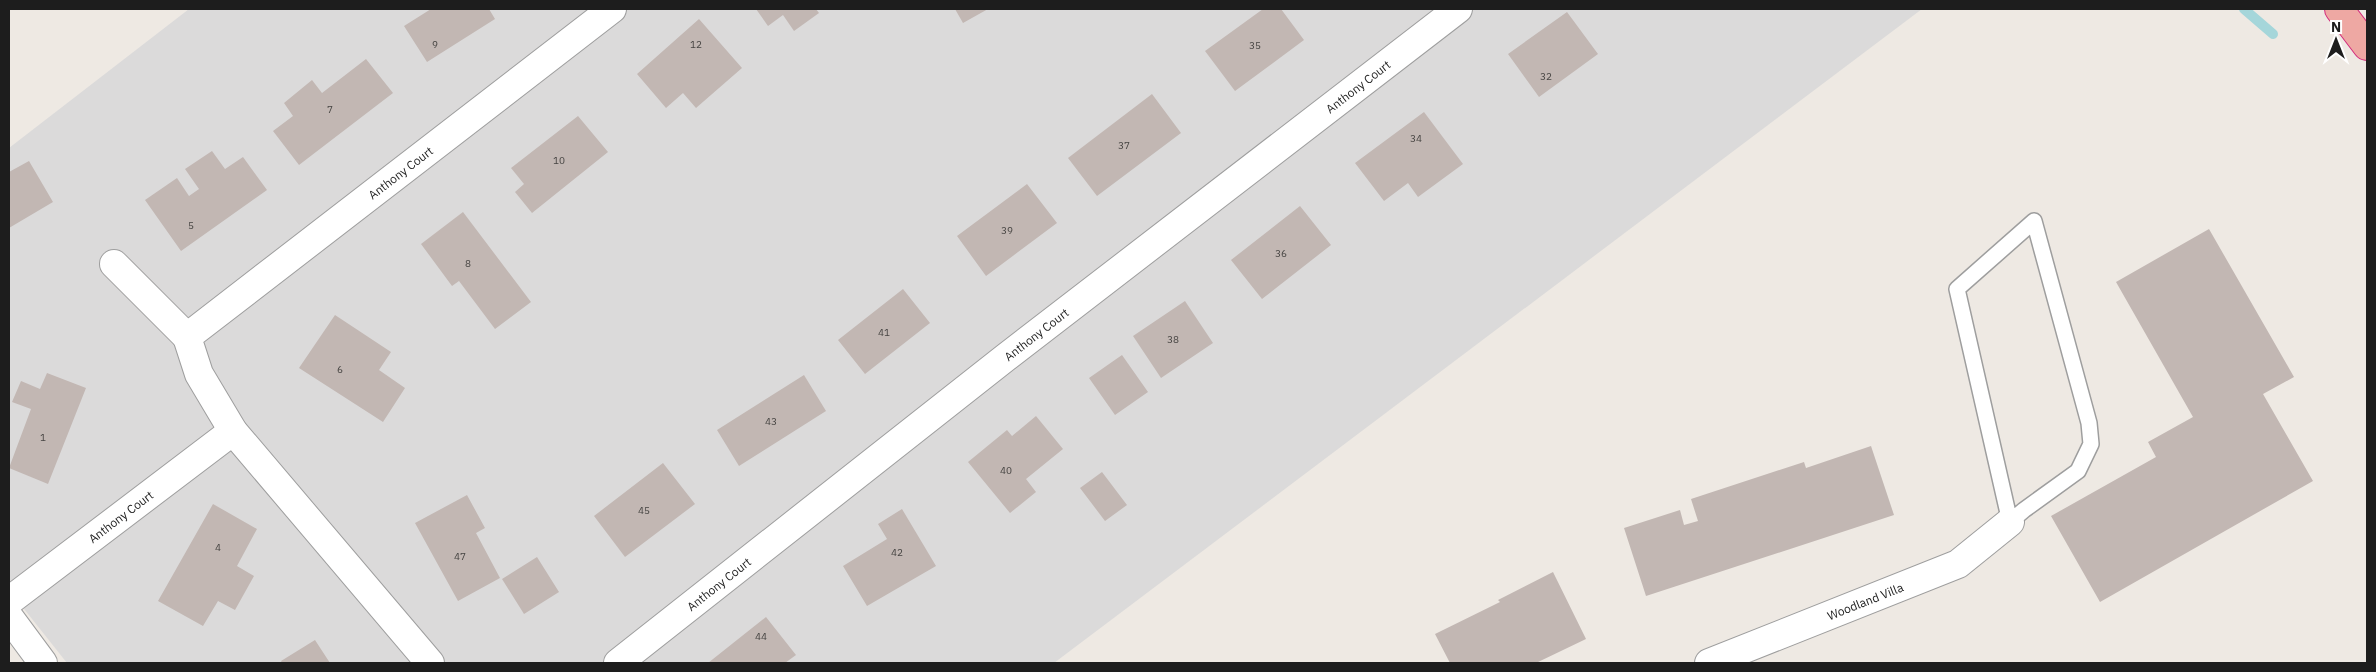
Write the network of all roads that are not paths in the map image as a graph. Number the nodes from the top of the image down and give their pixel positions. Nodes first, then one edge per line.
1 (612, 9) edge
2 (1458, 9) edge
3 (2340, 9) edge
4 (2367, 46) edge
5 (114, 264) dead end
6 (187, 337) junction
7 (233, 431) junction
8 (2010, 522) junction
9 (9, 601) edge
10 (9, 617) edge
11 (43, 663) edge
12 (430, 663) edge
13 (618, 663) edge
14 (1709, 663) edge

1 - 6 street, Anthony Court
2 - 13 street, Anthony Court
3 - 4 highway
5 - 6 street
6 - 7 street
7 - 9 street, Anthony Court
7 - 12 street
8 - 8 lane
8 - 14 street, Woodland Villa
10 - 11 street

